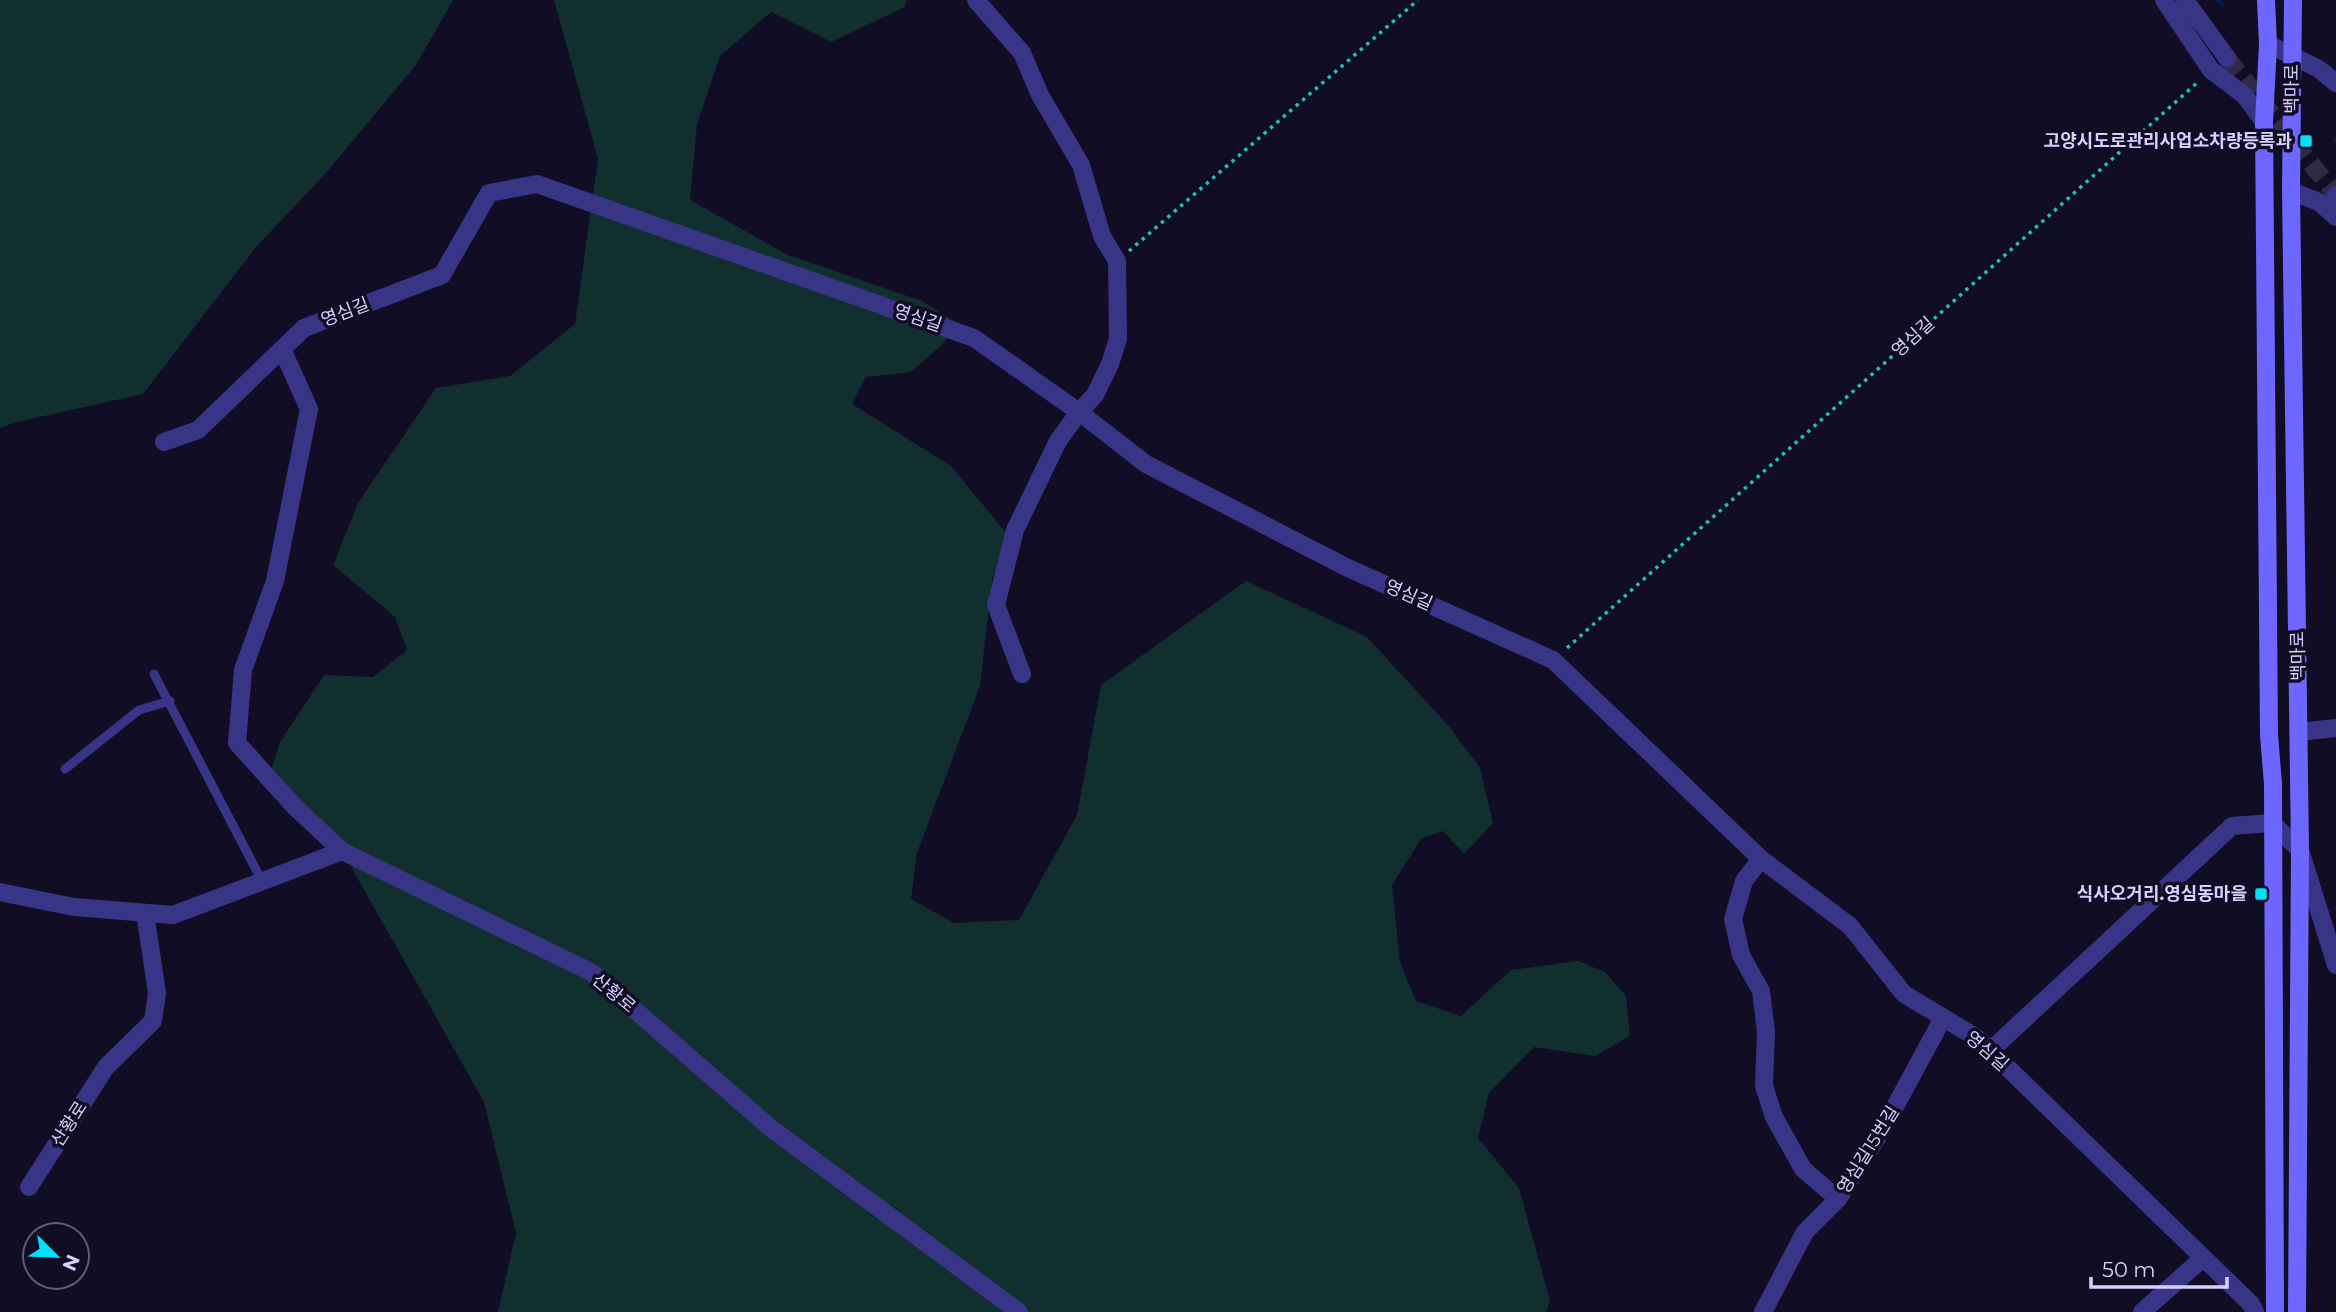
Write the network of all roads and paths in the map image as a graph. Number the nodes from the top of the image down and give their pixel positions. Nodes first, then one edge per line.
1 (976, 0) edge
2 (1418, 0) edge
3 (2164, 0) edge
4 (2185, 0) edge
5 (2266, 0) edge
6 (2293, 0) edge
7 (2268, 44) junction
8 (2292, 55) junction
9 (2227, 58) tunnel mouth
10 (2211, 70) junction
11 (2336, 83) edge
12 (2264, 122) junction
13 (2291, 191) junction
14 (2336, 217) edge
15 (1117, 261) junction
16 (282, 349) junction
17 (1079, 412) junction
18 (164, 442) dead end
19 (1553, 660) junction
20 (154, 674) dead end
21 (1022, 674) dead end
22 (170, 701) junction
23 (2336, 728) edge
24 (2299, 732) junction
25 (65, 769) dead end
26 (2272, 823) junction
27 (2300, 850) junction
28 (342, 852) junction
29 (1761, 859) junction
30 (262, 881) junction
31 (0, 892) edge
32 (145, 913) junction
33 (2336, 965) edge
34 (1943, 1018) junction
35 (1990, 1051) junction
36 (29, 1186) dead end
37 (1838, 1199) junction
38 (2203, 1258) junction
39 (1019, 1312) edge
40 (1763, 1312) edge
41 (2142, 1312) edge
42 (2255, 1312) edge
43 (2275, 1312) edge
44 (2297, 1312) edge

1 - 15 street
2 - 15 path
3 - 10 street, 백마로
4 - 9 street
5 - 7 main road, 백마로
6 - 8 main road, 백마로
7 - 8 street
7 - 12 main road, 백마로
8 - 11 street
8 - 13 main road, 백마로
10 - 12 street, 백마로
10 - 19 path, 영심길
12 - 26 main road, 백마로
13 - 14 street
13 - 24 main road, 백마로
15 - 17 street
16 - 17 street, 영심길
16 - 18 street, 영심길
16 - 28 street
17 - 19 street, 영심길
17 - 21 street
19 - 29 street, 영심길
20 - 22 lane
22 - 25 lane
22 - 30 lane
23 - 24 street
24 - 27 main road, 백마로
26 - 27 street
26 - 35 street
26 - 43 main road, 백마로
27 - 33 street
27 - 44 main road, 백마로
28 - 30 street
28 - 39 street, 산황로
29 - 34 street, 영심길
29 - 37 street
30 - 32 street
31 - 32 street
32 - 36 street, 산황로
34 - 35 street, 영심길
34 - 37 street, 영심길15번길
35 - 38 street, 영심길
37 - 40 street, 영심길15번길
38 - 41 street
38 - 42 street, 영심길

